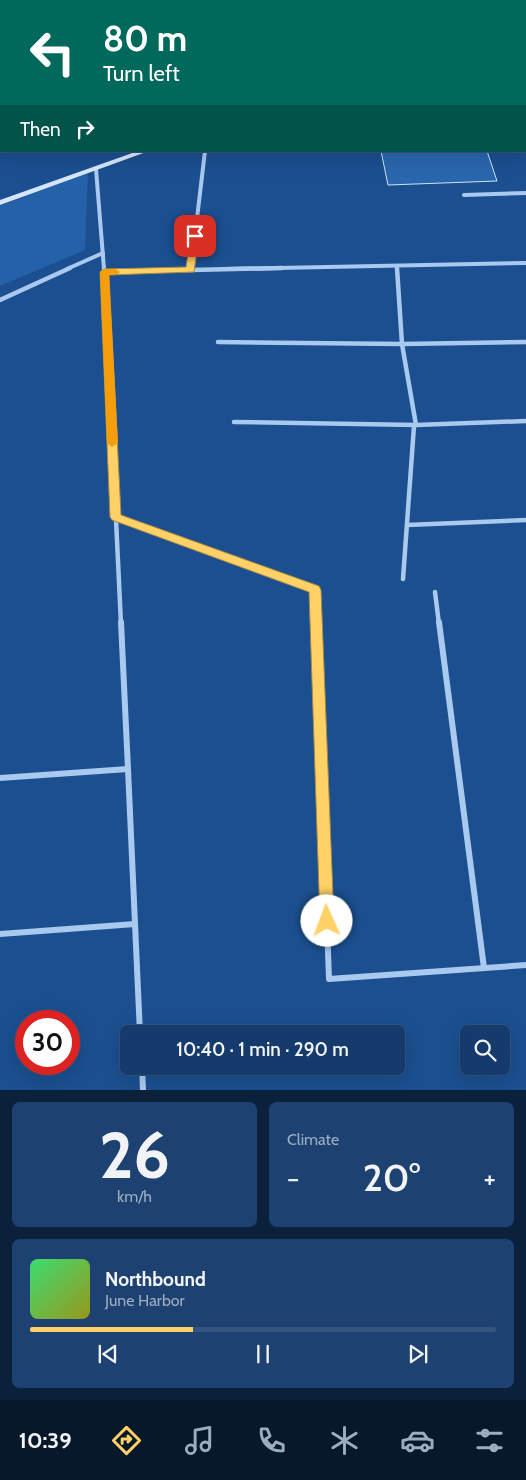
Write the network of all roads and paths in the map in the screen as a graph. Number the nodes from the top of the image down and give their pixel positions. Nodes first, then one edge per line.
1 (143, 152) edge
2 (205, 152) edge
3 (96, 169) junction
4 (526, 194) edge
5 (464, 195) dead end
6 (0, 203) edge
7 (103, 253) junction
8 (526, 263) edge
9 (397, 266) junction
10 (190, 270) junction
11 (104, 272) junction
12 (0, 300) edge
13 (218, 342) dead end
14 (526, 342) edge
15 (402, 344) junction
16 (526, 421) edge
17 (234, 422) dead end
18 (416, 425) junction
19 (116, 517) junction
20 (526, 520) edge
21 (407, 525) junction
22 (403, 580) dead end
23 (435, 592) dead end
24 (128, 769) junction
25 (0, 778) edge
26 (135, 924) junction
27 (0, 934) edge
28 (526, 965) edge
29 (484, 968) junction
30 (140, 1025) edge
31 (142, 1075) edge
32 (143, 1090) edge

1 - 3 street
2 - 10 street
3 - 6 street
3 - 7 street
4 - 5 street
7 - 11 street
7 - 12 street
8 - 9 street
9 - 10 street
9 - 15 street
10 - 11 street
11 - 19 street
13 - 15 street
14 - 15 street
15 - 18 street
16 - 18 street
17 - 18 street
18 - 21 street
19 - 24 street
19 - 29 street
20 - 21 street
21 - 22 street
23 - 29 street
24 - 25 street
24 - 26 street
26 - 27 street
26 - 30 street
28 - 29 street
31 - 32 street

